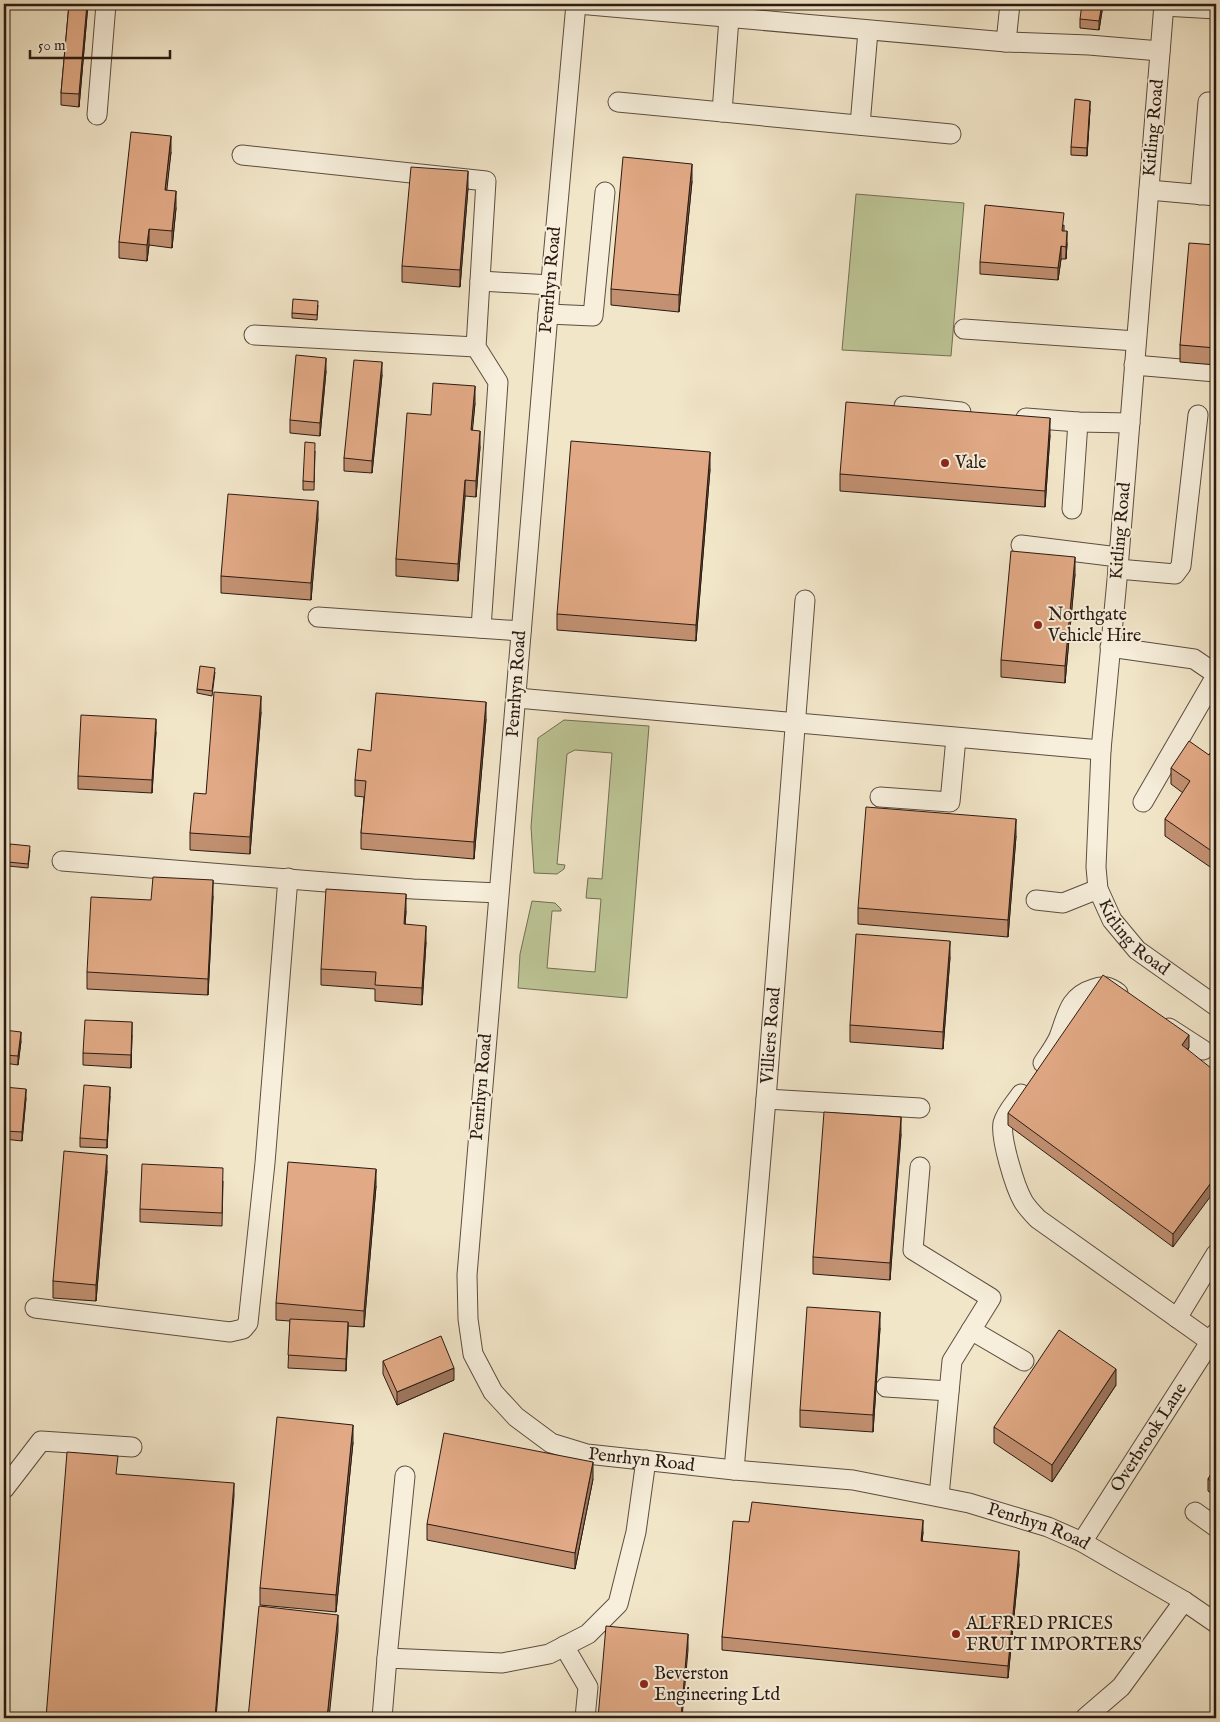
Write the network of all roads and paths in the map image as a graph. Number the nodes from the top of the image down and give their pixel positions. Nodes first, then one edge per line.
1 (106, 4) edge
2 (577, 4) edge
3 (1010, 4) edge
4 (1164, 5) edge
5 (1216, 9) edge
6 (729, 18) junction
7 (868, 31) junction
8 (1006, 42) junction
9 (1160, 51) junction
10 (618, 102) dead end
11 (1208, 102) dead end
12 (722, 112) junction
13 (97, 115) dead end
14 (860, 126) junction
15 (951, 134) dead end
16 (242, 155) dead end
17 (1149, 190) junction
18 (605, 192) dead end
19 (1208, 195) edge
20 (480, 281) junction
21 (551, 285) junction
22 (548, 314) junction
23 (964, 329) dead end
24 (254, 335) dead end
25 (1136, 341) junction
26 (476, 347) junction
27 (1134, 364) junction
28 (1216, 372) edge
29 (904, 406) edge
30 (979, 413) edge
31 (1198, 415) dead end
32 (1007, 416) edge
33 (1078, 422) junction
34 (1130, 423) junction
35 (1072, 509) dead end
36 (1021, 545) dead end
37 (1118, 563) junction
38 (805, 600) dead end
39 (318, 617) dead end
40 (481, 628) junction
41 (521, 631) junction
42 (1110, 646) junction
43 (1216, 675) edge
44 (517, 698) junction
45 (796, 722) junction
46 (956, 738) junction
47 (1100, 750) junction
48 (880, 797) dead end
49 (1143, 802) dead end
50 (62, 861) dead end
51 (288, 878) junction
52 (1098, 889) junction
53 (498, 893) junction
54 (1036, 900) dead end
55 (1134, 1004) edge
56 (1216, 1006) edge
57 (1157, 1020) edge
58 (1203, 1050) dead end
59 (766, 1099) junction
60 (920, 1108) dead end
61 (920, 1167) dead end
62 (1216, 1254) edge
63 (35, 1308) dead end
64 (1177, 1318) junction
65 (971, 1330) junction
66 (1213, 1338) edge
67 (1024, 1361) dead end
68 (886, 1387) dead end
69 (949, 1391) junction
70 (132, 1446) dead end
71 (646, 1460) junction
72 (734, 1470) junction
73 (405, 1476) dead end
74 (4, 1489) edge
75 (939, 1496) junction
76 (1195, 1512) dead end
77 (1216, 1527) edge
78 (1082, 1542) junction
79 (1184, 1602) junction
80 (1216, 1623) edge
81 (564, 1646) junction
82 (387, 1658) junction
83 (382, 1718) edge
84 (586, 1718) edge
85 (1085, 1718) edge

1 - 13 street
2 - 6 street
2 - 21 street, Penrhyn Road
3 - 8 street
4 - 5 street
4 - 9 street, Kitling Road
6 - 7 street
6 - 12 street
7 - 8 street
7 - 14 street
8 - 9 street
9 - 17 street, Kitling Road
10 - 12 street
11 - 19 street
12 - 14 street
14 - 15 street
16 - 20 street
17 - 19 street
17 - 25 street, Kitling Road
18 - 22 street
20 - 21 street
20 - 26 street
21 - 22 street, Penrhyn Road
22 - 41 street, Penrhyn Road
23 - 25 street
24 - 26 street
25 - 27 street, Kitling Road
26 - 40 street
27 - 28 street
27 - 34 street, Kitling Road
29 - 30 street
31 - 37 street
32 - 33 street
33 - 34 street
33 - 35 street
34 - 37 street, Kitling Road
36 - 37 street
37 - 42 street, Kitling Road
38 - 45 street, Villiers Road
39 - 40 street
40 - 41 street
41 - 44 street, Penrhyn Road
42 - 43 street
42 - 47 street, Kitling Road
43 - 49 street
44 - 45 street
44 - 53 street, Penrhyn Road
45 - 46 street
45 - 59 street, Villiers Road
46 - 47 street
46 - 48 street
47 - 52 street, Kitling Road
50 - 51 street
51 - 53 street
51 - 63 street
52 - 54 street
52 - 56 street, Kitling Road
53 - 71 street, Penrhyn Road
55 - 64 street
57 - 58 street
59 - 60 street
59 - 72 street, Villiers Road
61 - 65 street
62 - 64 street
64 - 66 street
65 - 67 street
65 - 69 street
66 - 78 street, Overbrook Lane
68 - 69 street
69 - 75 street
70 - 74 street
71 - 72 street, Penrhyn Road
71 - 81 street
72 - 75 street, Penrhyn Road
73 - 82 street
75 - 78 street, Penrhyn Road
76 - 77 street
78 - 79 street, Penrhyn Road
79 - 80 street, Penrhyn Road
79 - 85 street
81 - 82 street
81 - 84 street
82 - 83 street

